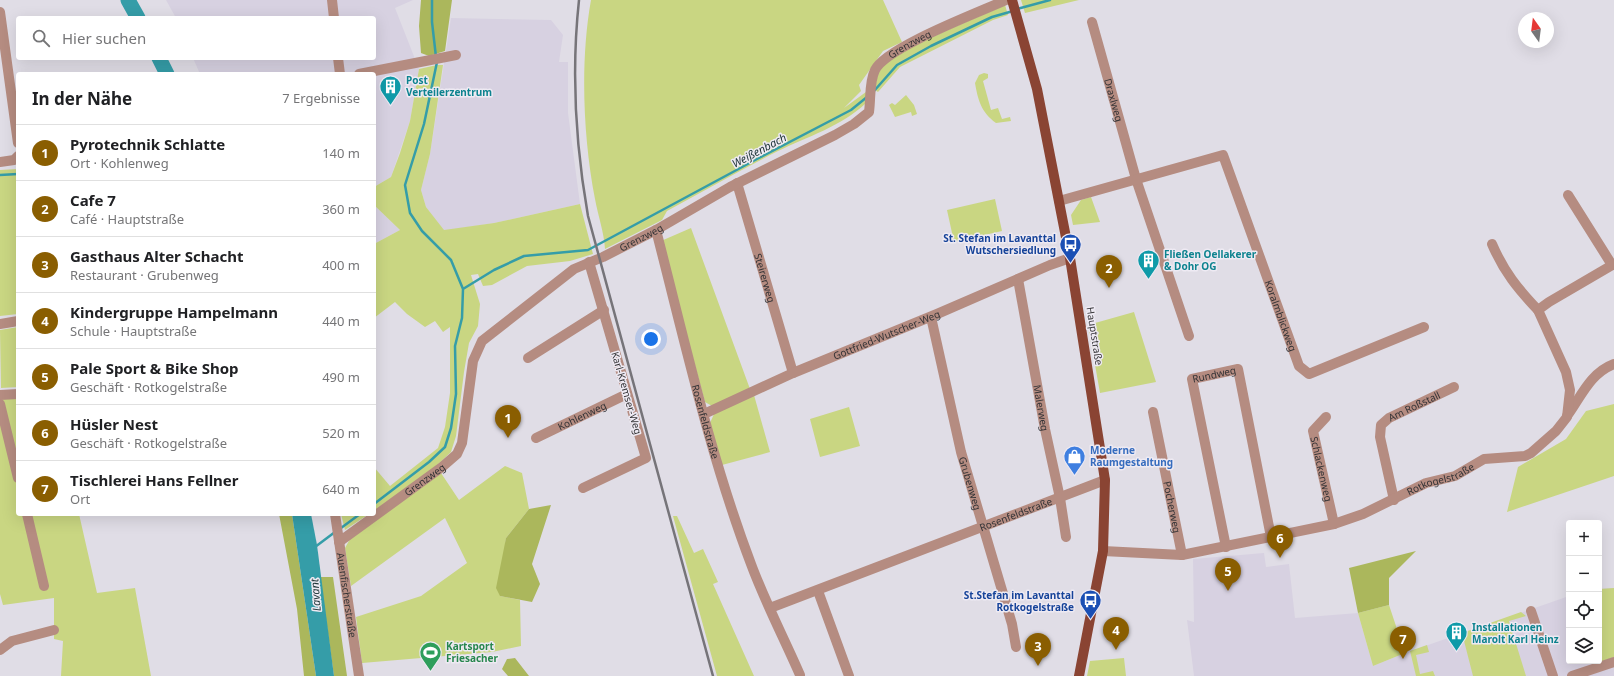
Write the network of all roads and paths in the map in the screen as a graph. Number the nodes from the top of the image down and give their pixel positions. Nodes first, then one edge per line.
1 (332, 0) edge
2 (1011, 1) edge
3 (0, 12) edge
4 (334, 16) edge
5 (1092, 22) dead end
6 (456, 55) dead end
7 (338, 60) edge
8 (340, 72) edge
9 (369, 72) edge
10 (16, 128) edge
11 (16, 158) edge
12 (0, 162) edge
13 (1136, 179) junction
14 (737, 183) junction
15 (1568, 195) dead end
16 (1059, 201) junction
17 (656, 230) junction
18 (1492, 244) dead end
19 (1070, 258) junction
20 (589, 262) junction
21 (1613, 265) edge
22 (1018, 279) junction
23 (604, 310) junction
24 (1538, 310) junction
25 (931, 317) junction
26 (16, 321) edge
27 (0, 324) edge
28 (1424, 326) dead end
29 (1189, 336) dead end
30 (528, 358) dead end
31 (1614, 364) edge
32 (793, 373) junction
33 (1454, 387) dead end
34 (16, 394) edge
35 (627, 394) junction
36 (0, 395) edge
37 (0, 404) edge
38 (1153, 412) dead end
39 (704, 414) junction
40 (1326, 417) dead end
41 (1567, 417) junction
42 (536, 438) dead end
43 (16, 470) edge
44 (1105, 480) junction
45 (583, 488) dead end
46 (1060, 498) junction
47 (1394, 500) junction
48 (376, 513) edge
49 (27, 516) edge
50 (372, 516) edge
51 (336, 518) edge
52 (1334, 524) junction
53 (984, 527) junction
54 (1066, 537) dead end
55 (1271, 537) junction
56 (339, 539) junction
57 (1226, 547) junction
58 (1103, 551) junction
59 (1182, 555) junction
60 (44, 586) dead end
61 (818, 591) junction
62 (770, 608) junction
63 (1531, 610) dead end
64 (54, 630) dead end
65 (1016, 647) dead end
66 (0, 650) edge
67 (1614, 662) edge
68 (800, 675) dead end
69 (359, 676) edge
70 (849, 676) edge
71 (1079, 676) edge
72 (1553, 676) edge
73 (1572, 676) edge

1 - 4 street
2 - 14 street, Grenzweg
2 - 16 main road, Hauptstraße
3 - 10 street
5 - 13 street, Draxlweg
6 - 9 street
7 - 8 street
11 - 12 street
13 - 16 street, Koralmblickweg
13 - 28 street, Koralmblickweg
13 - 29 street
14 - 17 street, Grenzweg
14 - 32 street, Steirerweg
15 - 21 street
16 - 19 main road, Hauptstraße
17 - 20 street, Grenzweg
17 - 39 street, Rosenfeldstraße
18 - 24 street
19 - 22 street, Gottfried-Wutscher-Weg
19 - 44 main road, Hauptstraße
20 - 23 street, Karl-Kremser-Weg
20 - 48 street, Grenzweg
21 - 24 street
22 - 25 street, Gottfried-Wutscher-Weg
22 - 46 street, Malerweg
23 - 30 street
23 - 35 street, Karl-Kremser-Weg
24 - 41 street
25 - 32 street, Gottfried-Wutscher-Weg
25 - 53 street, Grubenweg
26 - 27 street
31 - 41 street, Rotkogelstraße
32 - 39 street, Gottfried-Wutscher-Weg
33 - 47 street, Am Roßstall
34 - 36 street
35 - 42 street, Kohlenweg
35 - 45 street, Karl-Kremser-Weg
37 - 43 street
38 - 59 street, Pocherweg
39 - 62 street, Rosenfeldstraße
40 - 52 street, Schlackenweg
41 - 47 street, Rotkogelstraße
44 - 46 street, Rosenfeldstraße
44 - 58 main road, Hauptstraße
46 - 53 street, Rosenfeldstraße
46 - 54 street, Malerweg
47 - 52 street, Rotkogelstraße
49 - 60 street
50 - 56 street, Grenzweg
51 - 56 street, Auenfischerstraße
52 - 55 street, Rotkogelstraße
53 - 61 street, Rosenfeldstraße
53 - 65 street, Grubenweg
55 - 57 street, Rotkogelstraße
55 - 57 street, Rundweg
56 - 69 street, Auenfischerstraße
57 - 59 street, Rotkogelstraße
58 - 59 street, Rotkogelstraße
58 - 71 main road, Hauptstraße
61 - 62 street, Rosenfeldstraße
61 - 70 street
62 - 68 street, Rosenfeldstraße
63 - 72 street
64 - 66 street
67 - 73 street

